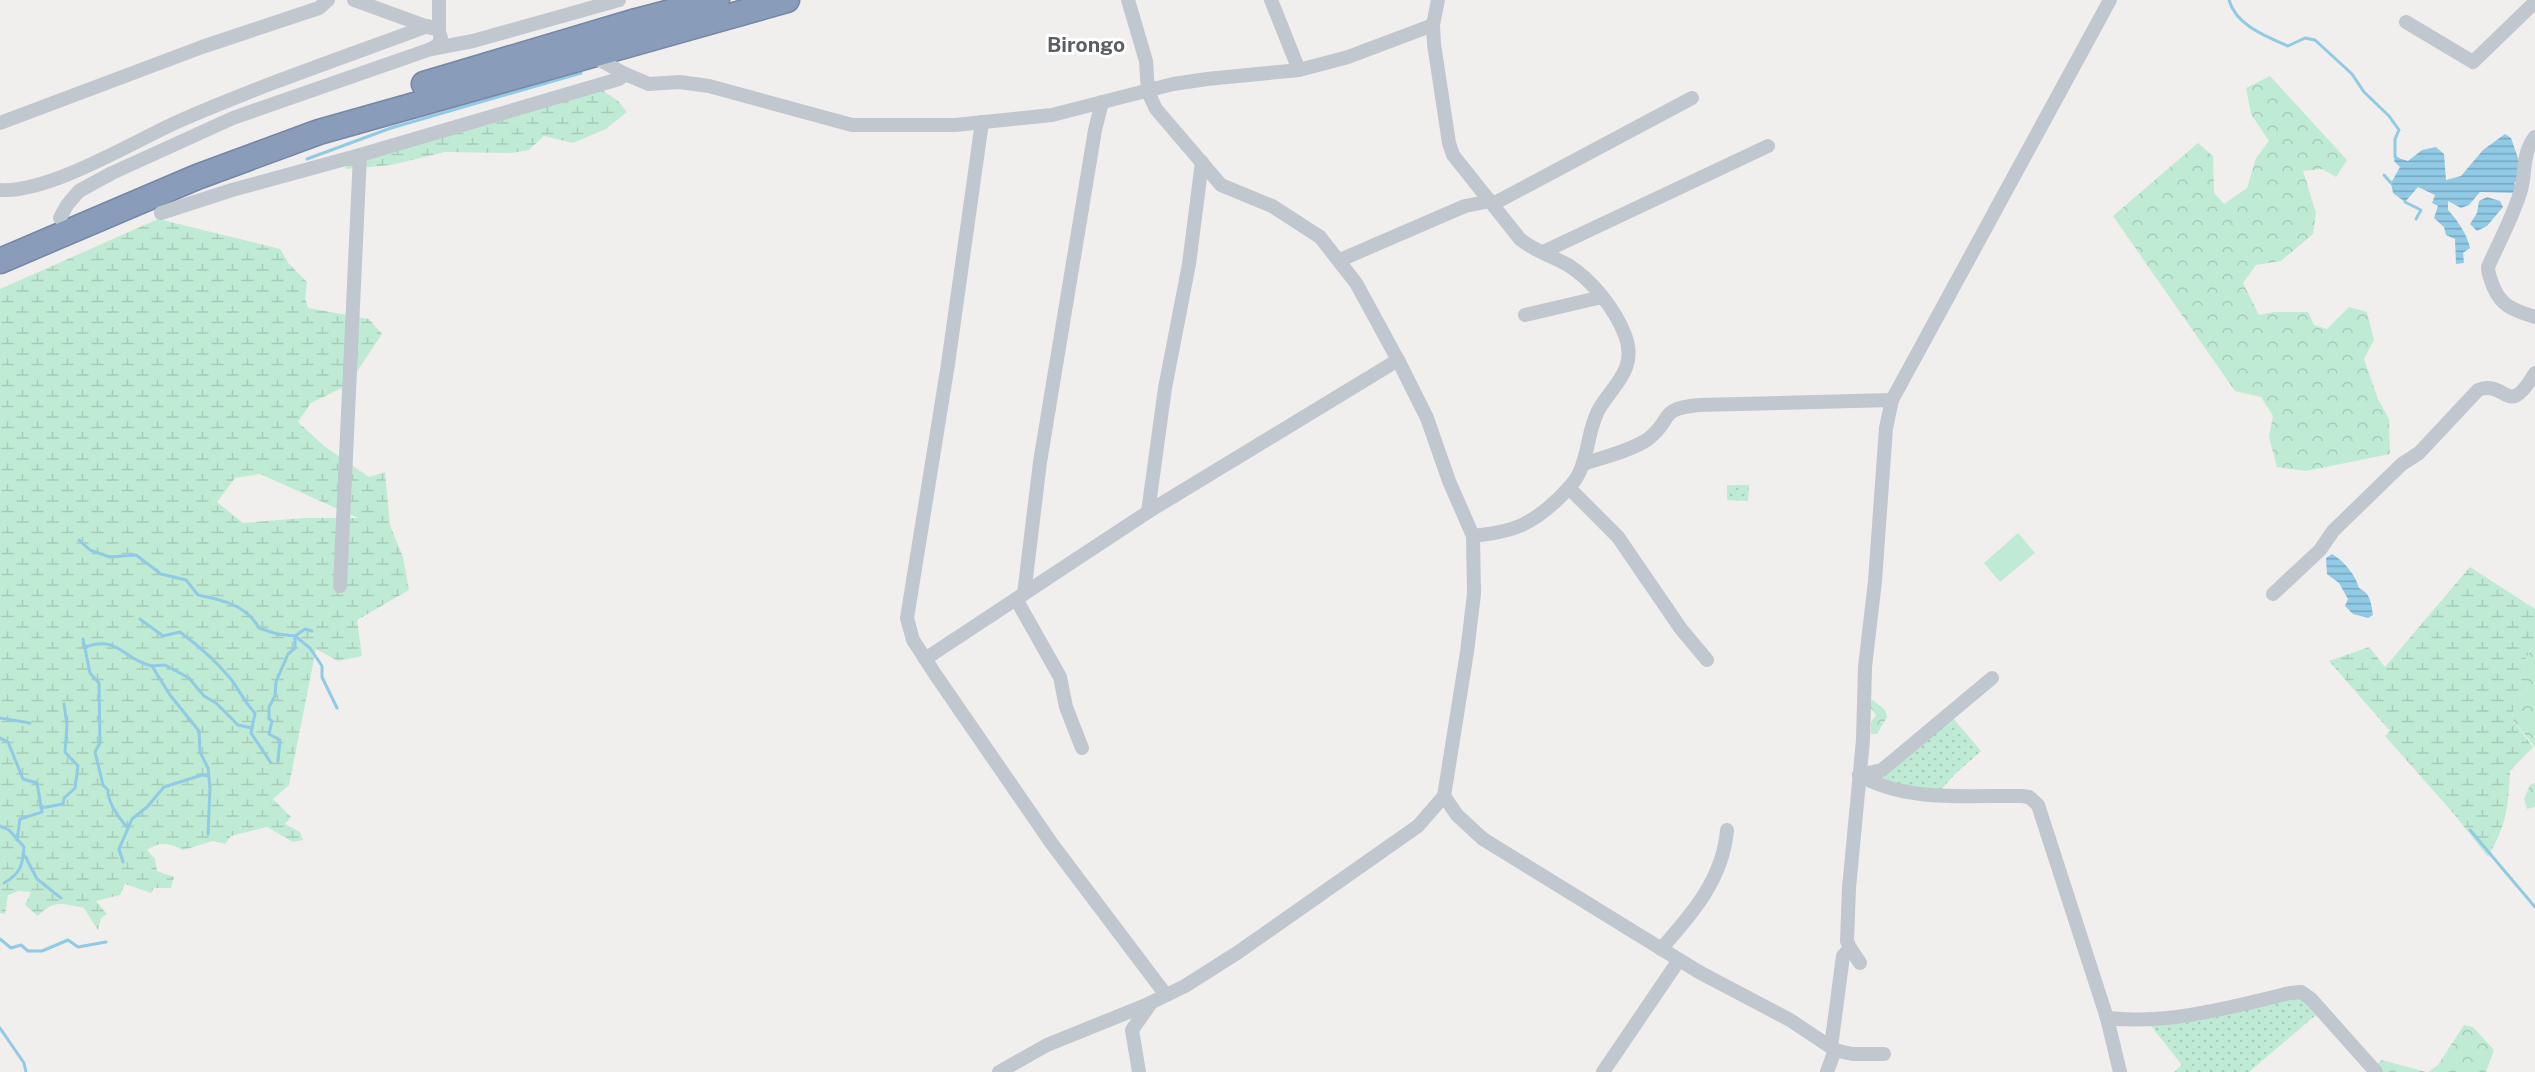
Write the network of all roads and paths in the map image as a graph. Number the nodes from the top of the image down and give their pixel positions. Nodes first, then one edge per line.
1 (328, 0) edge
2 (354, 0) edge
3 (439, 0) edge
4 (619, 0) edge
5 (717, 0) edge
6 (787, 0) edge
7 (1128, 0) edge
8 (1271, 0) edge
9 (1438, 0) edge
10 (2110, 0) edge
11 (2535, 2) edge
12 (2406, 22) dead end
13 (1433, 25) junction
14 (433, 29) junction
15 (473, 41) junction
16 (630, 43) junction
17 (431, 49) junction
18 (590, 54) junction
19 (1299, 70) junction
20 (625, 74) junction
21 (1148, 92) junction
22 (1692, 98) dead end
23 (1102, 102) junction
24 (982, 122) junction
25 (0, 123) edge
26 (2535, 137) edge
27 (1768, 146) dead end
28 (360, 155) junction
29 (1202, 162) junction
30 (0, 190) edge
31 (1492, 203) junction
32 (161, 213) dead end
33 (60, 218) junction
34 (0, 248) edge
35 (1543, 252) junction
36 (1340, 260) junction
37 (0, 261) edge
38 (1602, 297) junction
39 (1525, 315) dead end
40 (2535, 317) edge
41 (1398, 360) junction
42 (2535, 373) edge
43 (1892, 400) junction
44 (1583, 464) junction
45 (1569, 488) junction
46 (1148, 512) junction
47 (1473, 536) junction
48 (340, 586) dead end
49 (2273, 594) dead end
50 (1020, 596) junction
51 (925, 658) junction
52 (1707, 660) dead end
53 (1992, 678) dead end
54 (1082, 748) dead end
55 (1859, 775) junction
56 (1444, 796) junction
57 (1727, 830) dead end
58 (1850, 948) junction
59 (1661, 949) junction
60 (1680, 960) junction
61 (1860, 963) dead end
62 (1167, 996) junction
63 (1152, 1003) junction
64 (2107, 1018) junction
65 (1833, 1049) junction
66 (1884, 1054) dead end
67 (999, 1072) edge
68 (1139, 1072) edge
69 (1603, 1072) edge
70 (1827, 1072) edge
71 (2120, 1072) edge
72 (2376, 1072) edge

1 - 25 street
2 - 14 street
3 - 14 street
4 - 15 street
5 - 33 highway
6 - 16 highway
7 - 21 street
8 - 19 street
9 - 13 street
10 - 43 street
11 - 12 street
13 - 19 street
13 - 31 street
14 - 15 street
14 - 17 street
14 - 30 street
15 - 17 street
16 - 18 highway
16 - 20 street
17 - 33 street
18 - 20 street
18 - 37 highway
19 - 21 street
20 - 24 street
20 - 28 street
21 - 23 street
21 - 29 street
22 - 31 street
23 - 24 street
23 - 50 street
24 - 51 street
26 - 40 street
27 - 35 street
28 - 32 street
28 - 48 street
29 - 36 street
29 - 46 street
31 - 35 street
31 - 36 street
33 - 34 highway
35 - 38 street
36 - 41 street
38 - 39 street
38 - 44 street
41 - 46 street
41 - 47 street
42 - 49 street
43 - 44 street
43 - 55 street
44 - 45 street
45 - 47 street
45 - 52 street
46 - 50 street
47 - 56 street
50 - 51 street
50 - 54 street
51 - 62 street
53 - 55 street
55 - 58 street
55 - 64 street
56 - 59 street
56 - 62 street
57 - 59 street
58 - 61 street
58 - 65 street
59 - 60 street
60 - 65 street
60 - 69 street
62 - 63 street
63 - 67 street
63 - 68 street
64 - 71 street
64 - 72 street
65 - 66 street
65 - 70 street

